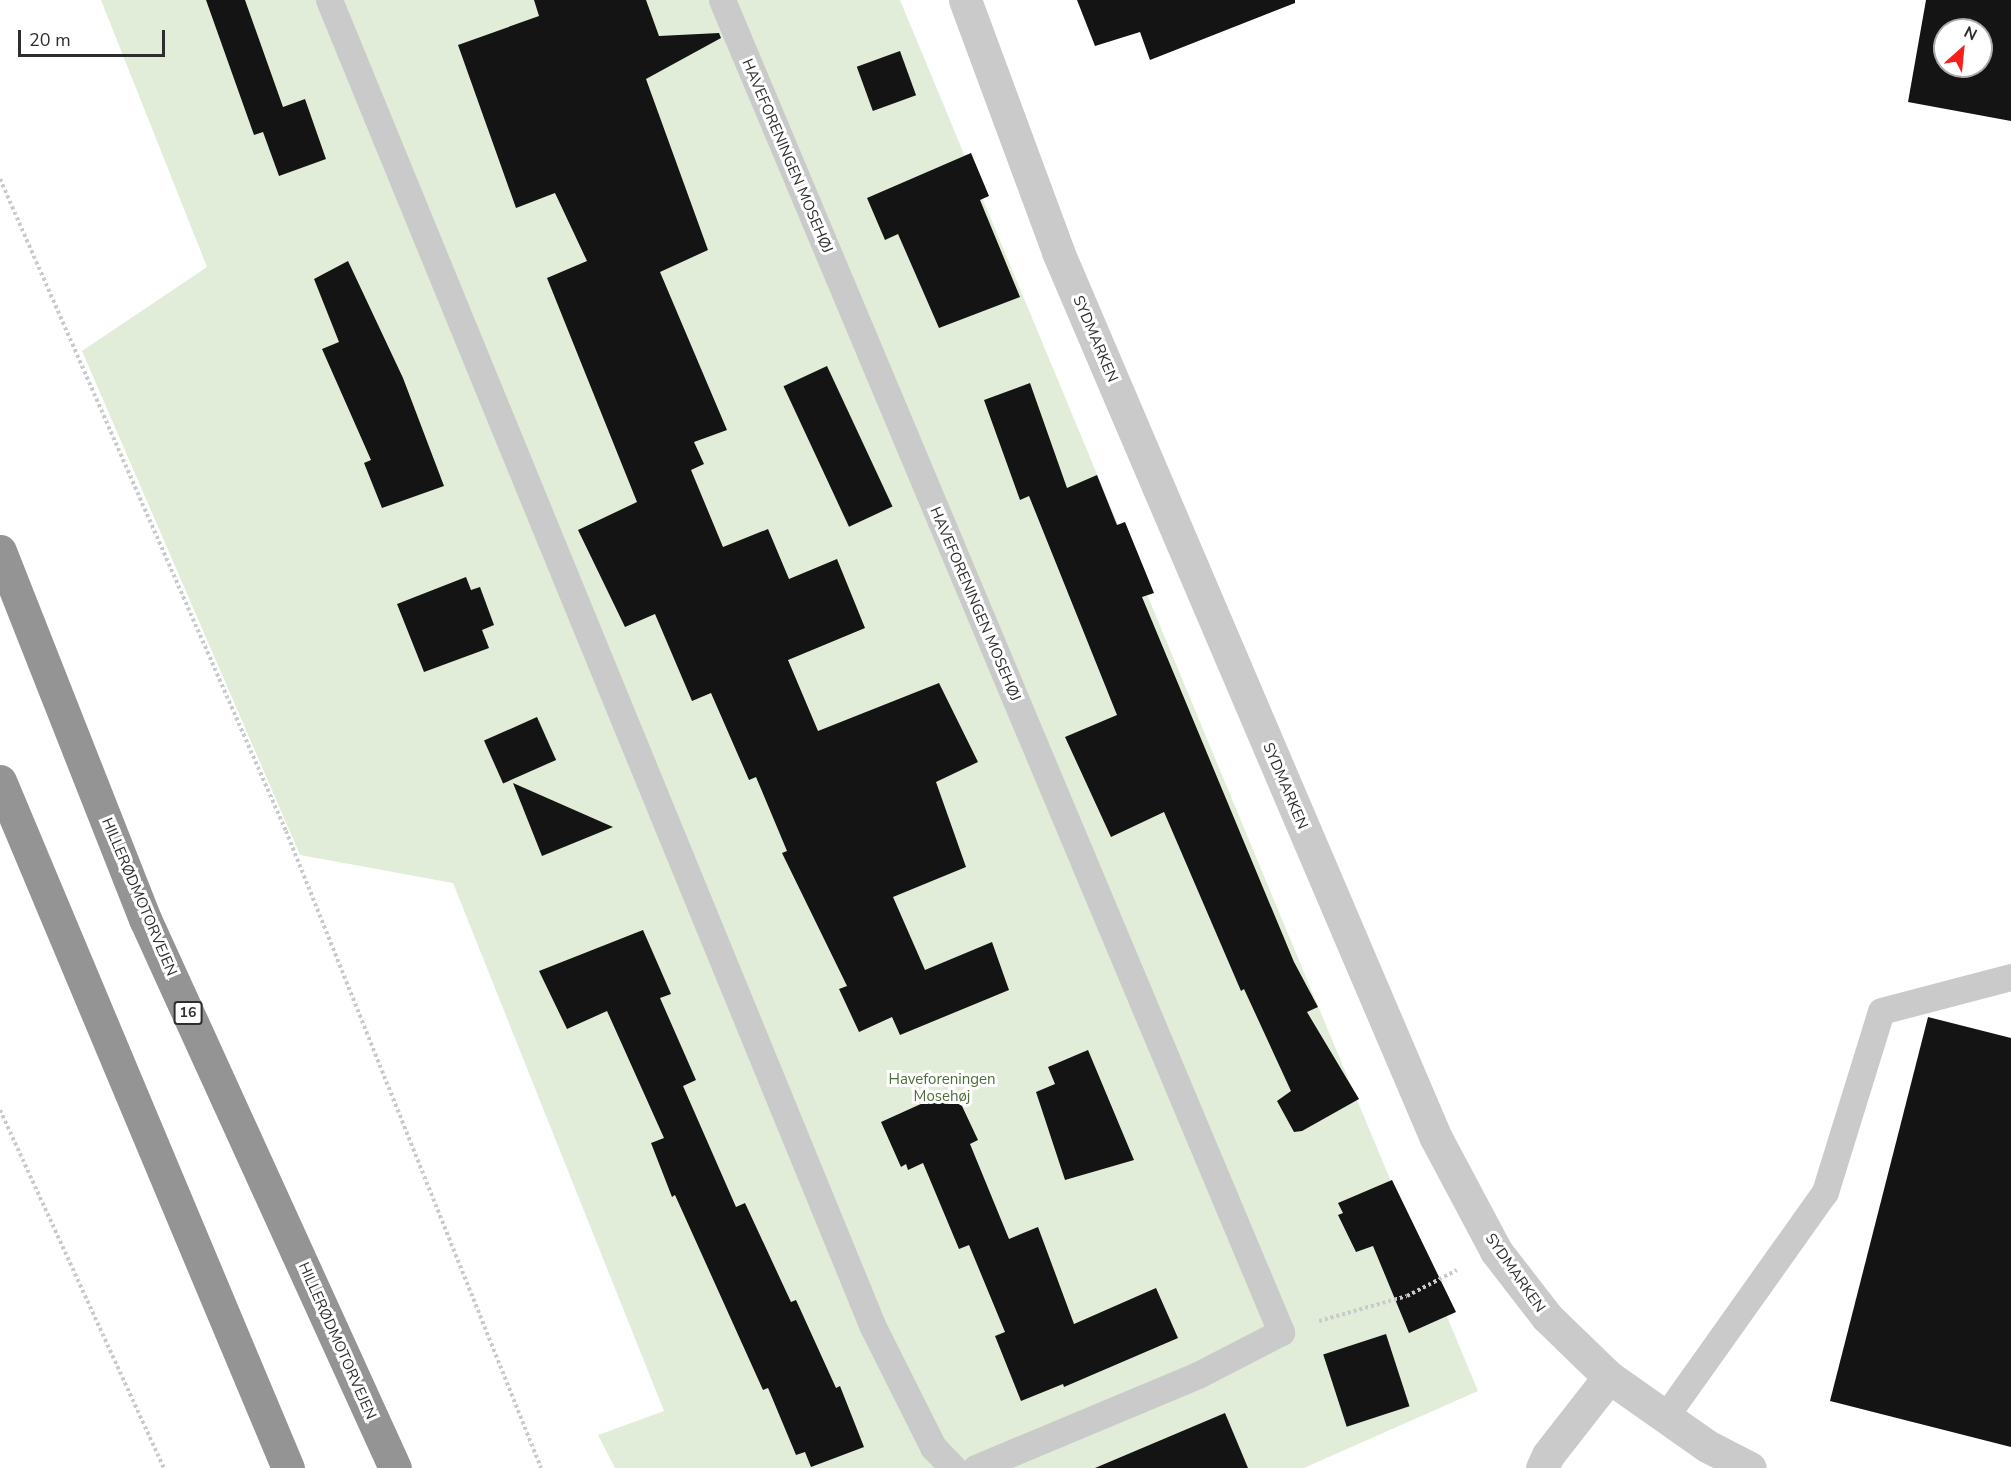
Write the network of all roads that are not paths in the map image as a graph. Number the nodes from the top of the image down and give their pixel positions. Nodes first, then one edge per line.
1 (328, 0) edge
2 (722, 0) edge
3 (965, 0) edge
4 (0, 551) edge
5 (0, 781) edge
6 (2011, 977) edge
7 (1609, 1377) junction
8 (1665, 1417) junction
9 (288, 1468) edge
10 (395, 1468) edge
11 (953, 1468) edge
12 (976, 1468) edge
13 (1542, 1468) edge
14 (1750, 1468) edge

1 - 11 lane
2 - 12 lane, HAVEFORENINGEN MOSEHØJ
3 - 7 street, SYDMARKEN
4 - 10 highway, HILLERØDMOTORVEJEN / 16
5 - 9 highway
6 - 8 lane
7 - 8 street, SYDMARKEN
7 - 13 street
8 - 14 street, SYDMARKEN

